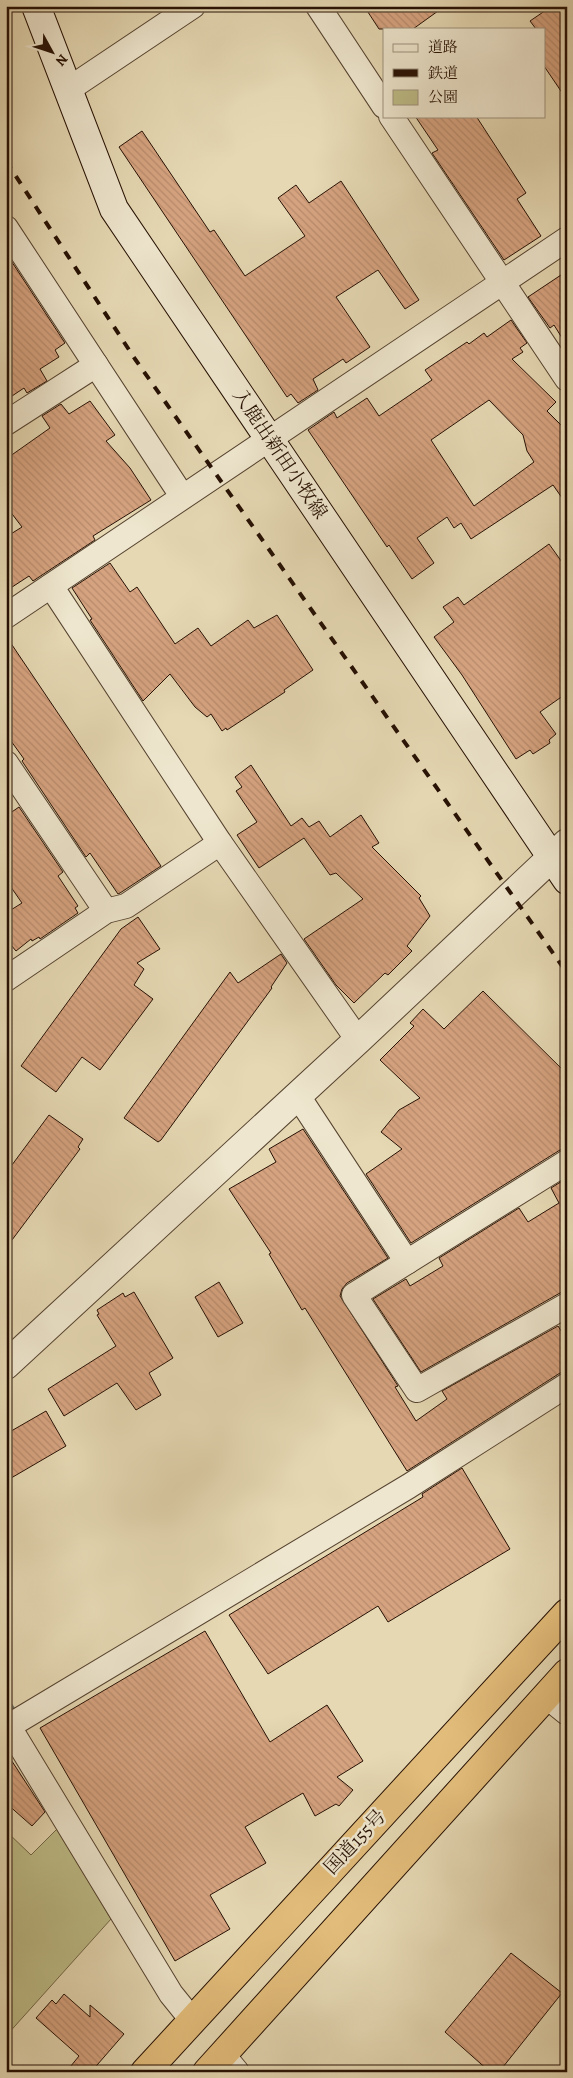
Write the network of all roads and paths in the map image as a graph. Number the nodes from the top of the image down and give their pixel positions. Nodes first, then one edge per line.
1 (36, 6) edge
2 (193, 6) edge
3 (318, 6) edge
4 (68, 89) junction
5 (383, 104) edge
6 (392, 118) edge
7 (6, 229) edge
8 (567, 239) edge
9 (502, 283) junction
10 (96, 365) junction
11 (567, 379) edge
12 (6, 423) edge
13 (270, 438) junction
14 (182, 496) junction
15 (51, 586) junction
16 (6, 616) edge
17 (6, 764) edge
18 (14, 792) edge
19 (220, 843) junction
20 (559, 850) edge
21 (567, 880) edge
22 (106, 911) junction
23 (6, 979) edge
24 (358, 1040) junction
25 (298, 1096) junction
26 (567, 1162) edge
27 (407, 1262) junction
28 (567, 1305) edge
29 (6, 1365) edge
30 (567, 1386) edge
31 (567, 1613) edge
32 (567, 1673) edge
33 (546, 1696) junction
34 (567, 1713) edge
35 (7, 1724) edge
36 (192, 2020) junction
37 (222, 2066) edge
38 (145, 2072) edge

1 - 4 main road, 入鹿出新田小牧線
2 - 4 street
3 - 5 street
4 - 13 main road, 入鹿出新田小牧線
6 - 9 street
7 - 10 street
8 - 9 street
9 - 11 street
9 - 13 street
10 - 12 street
10 - 14 street
13 - 14 street
13 - 20 main road, 入鹿出新田小牧線
14 - 15 street
15 - 16 street
15 - 19 street
17 - 18 street
18 - 22 street
19 - 22 street
19 - 24 street
20 - 21 main road, 入鹿出新田小牧線
20 - 24 main road
22 - 23 street
24 - 25 main road
25 - 27 street
25 - 29 main road
26 - 27 street
27 - 28 street
30 - 35 street
31 - 36 highway, 国道155号
32 - 33 highway
33 - 34 street
33 - 37 highway
35 - 36 street
36 - 38 highway, 国道155号

